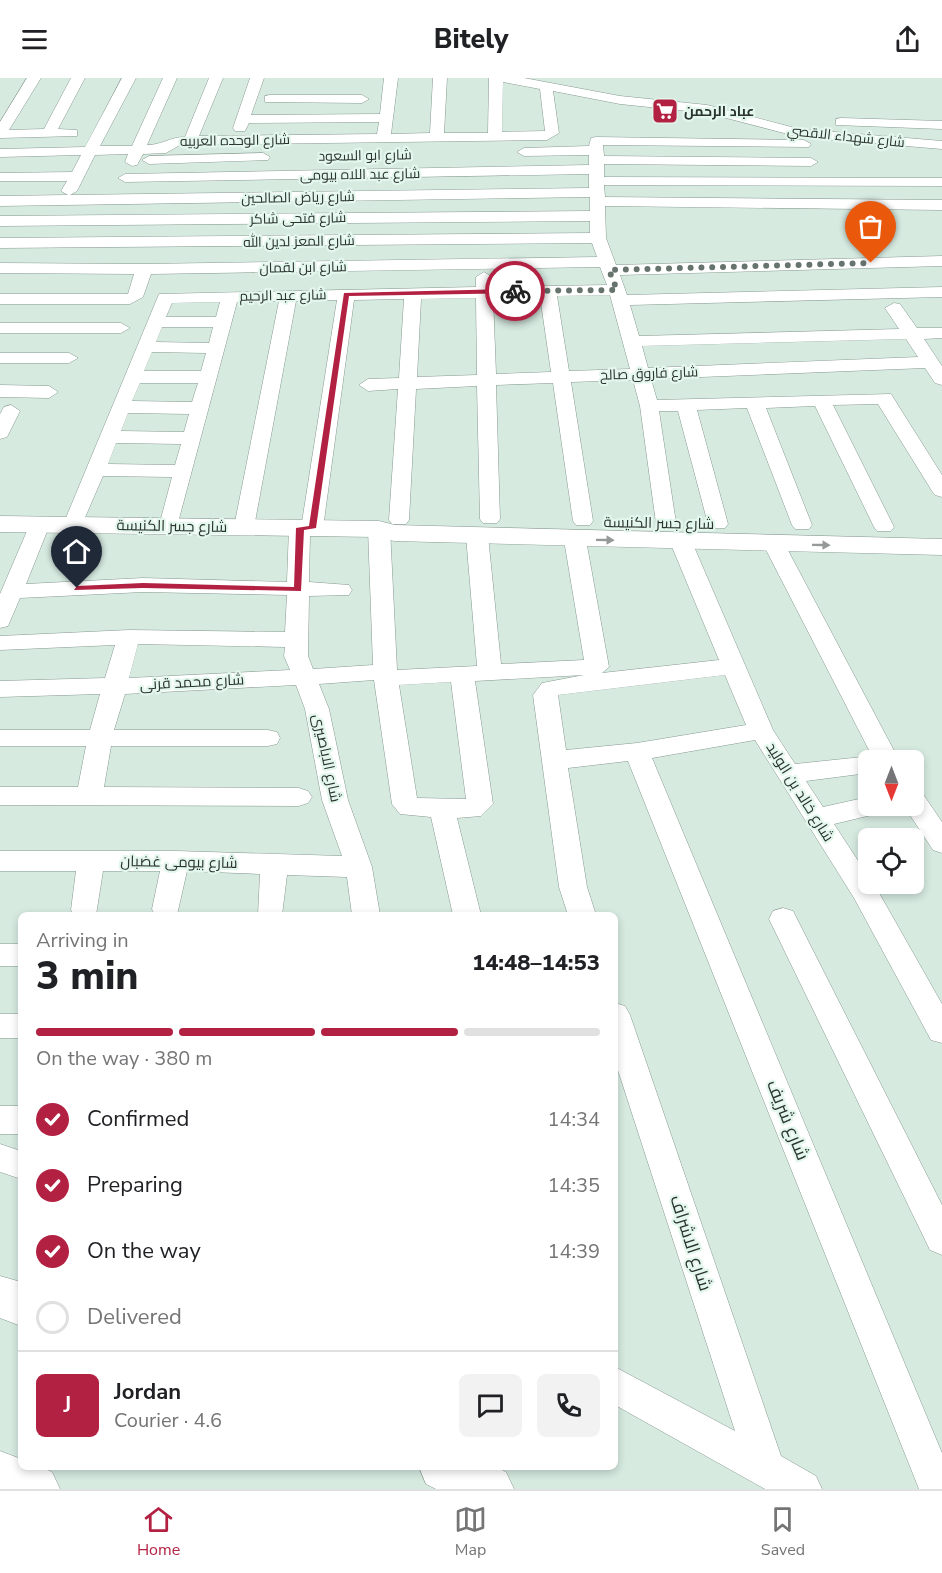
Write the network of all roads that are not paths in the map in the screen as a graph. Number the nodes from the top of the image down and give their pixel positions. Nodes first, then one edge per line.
1 (34, 78) edge
2 (78, 78) edge
3 (129, 78) edge
4 (170, 78) edge
5 (216, 78) edge
6 (257, 78) edge
7 (391, 78) edge
8 (440, 78) edge
9 (496, 78) edge
10 (503, 78) edge
11 (308, 83) dead end
12 (546, 87) junction
13 (606, 98) junction
14 (270, 99) dead end
15 (305, 99) junction
16 (362, 99) dead end
17 (610, 117) dead end
18 (301, 118) junction
19 (386, 118) junction
20 (751, 120) junction
21 (942, 125) edge
22 (0, 133) edge
23 (32, 133) junction
24 (49, 133) junction
25 (72, 133) dead end
26 (495, 137) junction
27 (384, 138) junction
28 (437, 138) junction
29 (801, 139) junction
30 (279, 140) junction
31 (190, 141) junction
32 (912, 144) junction
33 (942, 145) edge
34 (91, 151) junction
35 (19, 152) junction
36 (513, 152) dead end
37 (0, 153) edge
38 (136, 155) junction
39 (276, 157) dead end
40 (811, 162) junction
41 (77, 176) junction
42 (245, 176) junction
43 (1, 178) edge
44 (125, 178) junction
45 (596, 181) junction
46 (819, 182) junction
47 (935, 182) edge
48 (69, 191) dead end
49 (240, 198) junction
50 (100, 200) junction
51 (0, 201) edge
52 (942, 205) edge
53 (463, 216) junction
54 (86, 220) junction
55 (0, 221) edge
56 (598, 238) junction
57 (465, 239) junction
58 (0, 243) edge
59 (76, 243) junction
60 (942, 261) edge
61 (475, 264) junction
62 (607, 266) junction
63 (0, 268) edge
64 (144, 269) junction
65 (548, 291) junction
66 (485, 292) junction
67 (942, 292) edge
68 (413, 293) junction
69 (346, 294) junction
70 (289, 295) junction
71 (230, 296) junction
72 (0, 299) edge
73 (621, 302) junction
74 (942, 307) edge
75 (894, 308) junction
76 (155, 322) junction
77 (223, 322) junction
78 (0, 328) edge
79 (121, 328) dead end
80 (942, 333) edge
81 (909, 334) junction
82 (632, 341) junction
83 (145, 347) junction
84 (217, 348) junction
85 (0, 358) edge
86 (69, 358) dead end
87 (929, 362) junction
88 (641, 374) junction
89 (133, 376) junction
90 (209, 377) junction
91 (561, 377) junction
92 (942, 379) edge
93 (487, 380) junction
94 (408, 384) junction
95 (368, 385) dead end
96 (0, 391) edge
97 (49, 392) dead end
98 (821, 400) junction
99 (754, 402) junction
100 (686, 405) junction
101 (649, 406) junction
102 (121, 407) junction
103 (201, 408) junction
104 (11, 411) dead end
105 (0, 433) edge
106 (109, 437) junction
107 (193, 438) junction
108 (96, 470) junction
109 (184, 471) junction
110 (942, 491) edge
111 (0, 524) edge
112 (39, 524) junction
113 (717, 524) junction
114 (73, 525) junction
115 (389, 525) junction
116 (802, 525) junction
117 (170, 526) junction
118 (244, 527) junction
119 (884, 527) junction
120 (306, 528) junction
121 (484, 528) junction
122 (942, 528) edge
123 (579, 530) junction
124 (674, 532) junction
125 (774, 544) junction
126 (942, 547) edge
127 (298, 589) junction
128 (340, 590) dead end
129 (12, 592) junction
130 (0, 621) edge
131 (129, 637) junction
132 (297, 640) junction
133 (0, 643) edge
134 (733, 666) junction
135 (490, 674) junction
136 (385, 675) junction
137 (462, 675) junction
138 (303, 676) junction
139 (115, 686) junction
140 (0, 688) edge
141 (761, 731) junction
142 (100, 737) junction
143 (0, 738) edge
144 (268, 738) dead end
145 (881, 750) edge
146 (637, 752) junction
147 (556, 760) junction
148 (858, 765) edge
149 (788, 774) junction
150 (0, 796) edge
151 (89, 797) junction
152 (298, 797) dead end
153 (442, 809) junction
154 (858, 809) edge
155 (924, 816) edge
156 (817, 818) junction
157 (942, 843) edge
158 (91, 861) junction
159 (176, 861) junction
160 (275, 864) junction
161 (1, 866) edge
162 (359, 867) junction
163 (166, 909) dead end
164 (85, 910) dead end
165 (270, 912) dead end
166 (366, 912) edge
167 (466, 912) edge
168 (581, 912) edge
169 (783, 919) dead end
170 (0, 955) edge
171 (18, 955) edge
172 (618, 1024) edge
173 (0, 1026) edge
174 (18, 1026) edge
175 (942, 1031) edge
176 (0, 1120) edge
177 (18, 1120) edge
178 (0, 1158) edge
179 (18, 1164) edge
180 (942, 1239) edge
181 (0, 1297) edge
182 (18, 1303) edge
183 (618, 1387) edge
184 (449, 1470) edge
185 (767, 1471) junction
186 (0, 1475) edge
187 (35, 1489) edge
188 (489, 1489) edge
189 (803, 1489) edge
190 (938, 1489) edge

1 - 22 street
2 - 24 street
3 - 34 street
4 - 38 street
5 - 31 street
6 - 18 street
7 - 19 street
8 - 28 street
9 - 26 street
10 - 12 street, شارع شهداء الاقصي
11 - 15 street
12 - 13 street, شارع شهداء الاقصي
12 - 26 street, شارع الوحده العربيه
13 - 17 street
13 - 20 street, شارع شهداء الاقصي
14 - 15 street
15 - 16 street
15 - 18 street
18 - 19 street
18 - 30 street
19 - 27 street
20 - 21 street
20 - 29 street, شارع شهداء الاقصي
22 - 23 street
23 - 24 street
23 - 35 street
24 - 25 street
26 - 28 street, شارع الوحده العربيه
27 - 28 street, شارع الوحده العربيه
27 - 30 street, شارع الوحده العربيه
29 - 32 street, شارع شهداء الاقصي
29 - 40 street
29 - 45 street
30 - 31 street, شارع الوحده العربيه
31 - 38 street, شارع الوحده العربيه
32 - 33 street, شارع شهداء الاقصي
32 - 47 street
34 - 35 street
34 - 38 street
34 - 41 street
35 - 37 street
35 - 43 street
36 - 45 street
38 - 39 street
38 - 44 street
40 - 45 street
40 - 46 street
41 - 43 street
41 - 48 street
42 - 44 street, شارع عبد اللاه بيومى
42 - 45 street, شارع عبد اللاه بيومى
42 - 49 street
44 - 50 street
45 - 46 street
45 - 49 street, شارع رياض الصالحين
45 - 52 street
45 - 53 street, شارع فتحى شاكر
45 - 56 street, شارع خالد بن الوليد
46 - 47 street
49 - 50 street, شارع رياض الصالحين
50 - 51 street, شارع رياض الصالحين
50 - 54 street
53 - 54 street, شارع فتحى شاكر
53 - 57 street
54 - 55 street, شارع فتحى شاكر
54 - 59 street
56 - 57 street, شارع المعز لدين الله
56 - 62 street, شارع خالد بن الوليد
57 - 59 street, شارع المعز لدين الله
57 - 61 street
58 - 59 street, شارع المعز لدين الله
60 - 62 street, شارع ابن لقمان
61 - 62 street, شارع ابن لقمان
61 - 64 street, شارع ابن لقمان
61 - 66 street
62 - 73 street, شارع خالد بن الوليد
63 - 64 street, شارع ابن لقمان
64 - 72 street
65 - 66 street, شارع عبد الرحيم
65 - 73 street, شارع عبد الرحيم
65 - 91 street
66 - 68 street, شارع عبد الرحيم
66 - 93 street
67 - 73 street
68 - 69 street, شارع عبد الرحيم
68 - 94 street
69 - 70 street, شارع عبد الرحيم
69 - 120 street, شارع الاباصيرى
70 - 71 street, شارع عبد الرحيم
70 - 118 street
71 - 76 street, شارع عبد الرحيم
71 - 77 street
73 - 75 street
73 - 82 street, شارع خالد بن الوليد
74 - 75 street
75 - 81 street
76 - 77 street
76 - 83 street
77 - 84 street
78 - 79 street
80 - 81 street
81 - 82 street
81 - 87 street
82 - 88 street, شارع خالد بن الوليد
83 - 84 street
83 - 89 street
84 - 90 street
85 - 86 street
87 - 88 street, شارع فاروق صالح
87 - 92 street
88 - 91 street, شارع فاروق صالح
88 - 101 street, شارع خالد بن الوليد
89 - 90 street
89 - 102 street
90 - 103 street
91 - 93 street, شارع فاروق صالح
91 - 123 street
93 - 94 street, شارع فاروق صالح
93 - 121 street
94 - 95 street, شارع فاروق صالح
94 - 115 street
96 - 97 street
98 - 99 street
98 - 110 street
98 - 119 street
99 - 100 street
99 - 116 street
100 - 101 street
100 - 113 street
101 - 124 street, شارع خالد بن الوليد
102 - 103 street
102 - 106 street
103 - 107 street
104 - 105 street
106 - 107 street
106 - 108 street
107 - 109 street
108 - 109 street
108 - 114 street
109 - 117 street
111 - 112 main road, شارع جسر الكنيسة
112 - 114 main road, شارع جسر الكنيسة
112 - 129 street
113 - 116 main road, شارع جسر الكنيسة
113 - 124 main road, شارع جسر الكنيسة
114 - 117 main road, شارع جسر الكنيسة
115 - 120 main road, شارع جسر الكنيسة
115 - 121 main road, شارع جسر الكنيسة
115 - 136 street
116 - 119 main road, شارع جسر الكنيسة
117 - 118 main road, شارع جسر الكنيسة
118 - 120 main road, شارع جسر الكنيسة
119 - 122 main road, شارع جسر الكنيسة
120 - 127 street, شارع الاباصيرى
121 - 123 main road, شارع جسر الكنيسة
121 - 135 street
123 - 124 main road, شارع جسر الكنيسة
123 - 135 street, شارع محمد قرنى
124 - 125 main road, شارع جسر الكنيسة
124 - 134 street, شارع خالد بن الوليد
125 -> 126 main road, شارع جسر الكنيسة
125 - 145 street
127 - 128 street
127 - 129 street
127 - 132 street, شارع الاباصيرى
129 - 130 street
131 - 132 street
131 - 133 street
131 - 139 street
132 - 138 street, شارع الاباصيرى
134 - 141 street, شارع خالد بن الوليد
134 - 147 street
135 - 137 street, شارع محمد قرنى
136 - 137 street, شارع محمد قرنى
136 - 138 street, شارع محمد قرنى
136 - 153 street
137 - 153 street
138 - 139 street, شارع محمد قرنى
138 - 162 street, شارع الاباصيرى
139 - 140 street, شارع محمد قرنى
139 - 142 street
141 - 146 street
141 - 149 street, شارع خالد بن الوليد
142 - 143 street
142 - 144 street
142 - 151 street
146 - 147 street
146 - 190 street, شارع شريف
147 - 168 street
148 - 149 street
149 - 156 street, شارع خالد بن الوليد
150 - 151 street
151 - 152 street
153 - 167 street
154 - 156 street
155 - 157 street
156 - 175 street, شارع خالد بن الوليد
158 - 159 street, شارع بيومى غضبان
158 - 161 street, شارع بيومى غضبان
158 - 164 street
159 - 160 street, شارع بيومى غضبان
159 - 163 street
160 - 162 street, شارع بيومى غضبان
160 - 165 street
162 - 166 street, شارع الاباصيرى
169 - 180 street
170 - 171 street
172 - 185 street, شارع الاشراف
173 - 174 street
176 - 177 street
178 - 179 street
181 - 182 main road
183 - 185 street
184 - 188 main road
185 - 189 street
186 - 187 main road

